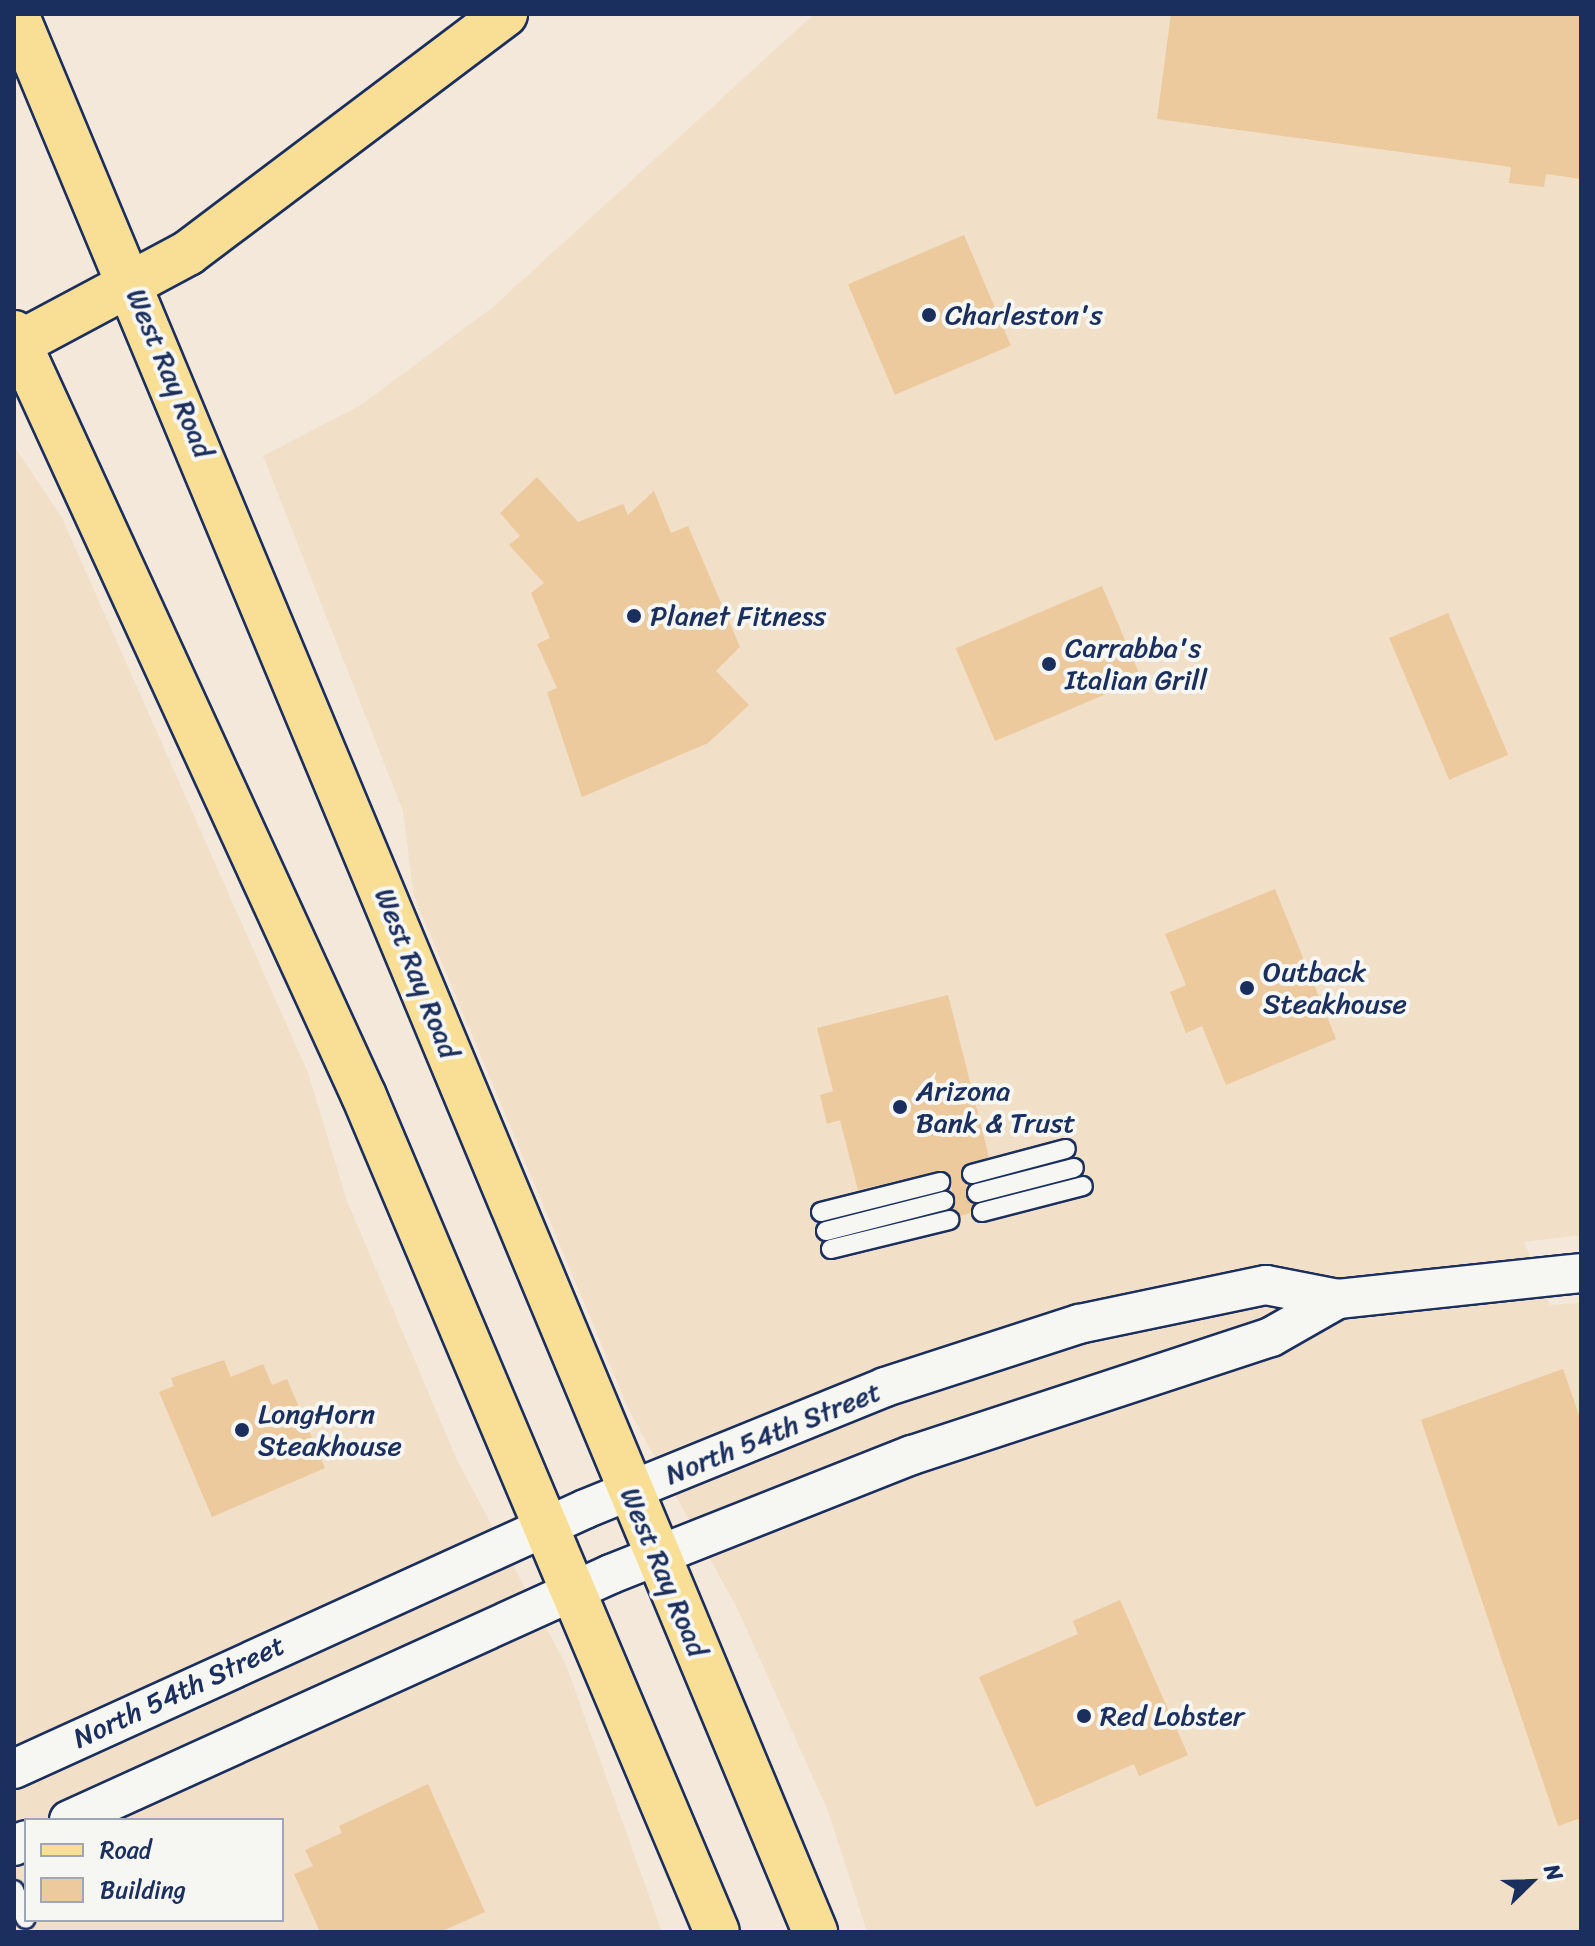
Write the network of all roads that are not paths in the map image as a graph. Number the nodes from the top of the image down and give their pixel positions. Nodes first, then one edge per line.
1 (16, 14) edge
2 (505, 14) edge
3 (132, 283) junction
4 (16, 341) edge
5 (1066, 1149) dead end
6 (1074, 1168) dead end
7 (972, 1174) dead end
8 (940, 1182) dead end
9 (1083, 1186) dead end
10 (977, 1193) dead end
11 (944, 1201) dead end
12 (821, 1212) dead end
13 (982, 1212) dead end
14 (949, 1220) dead end
15 (1581, 1273) edge
16 (1338, 1299) junction
17 (630, 1492) junction
18 (545, 1526) junction
19 (657, 1556) junction
20 (572, 1591) junction
21 (14, 1769) edge
22 (73, 1818) edge
23 (14, 1890) edge
24 (24, 1915) edge
25 (717, 1932) edge
26 (815, 1932) edge

1 - 3 main road, West Ray Road
2 - 3 main road
3 - 4 main road
3 - 17 main road, West Ray Road
4 - 18 main road
5 - 7 lane
6 - 10 lane
8 - 12 lane
9 - 13 lane
11 - 14 lane
15 - 16 street, North 54th Street
16 - 17 street, North 54th Street
16 - 19 street, North 54th Street
17 - 18 street, North 54th Street
17 - 19 main road, West Ray Road
18 - 20 main road
18 - 21 street, North 54th Street
19 - 20 street, North 54th Street
19 - 26 main road, West Ray Road
20 - 22 street, North 54th Street
20 - 25 main road
23 - 24 lane

